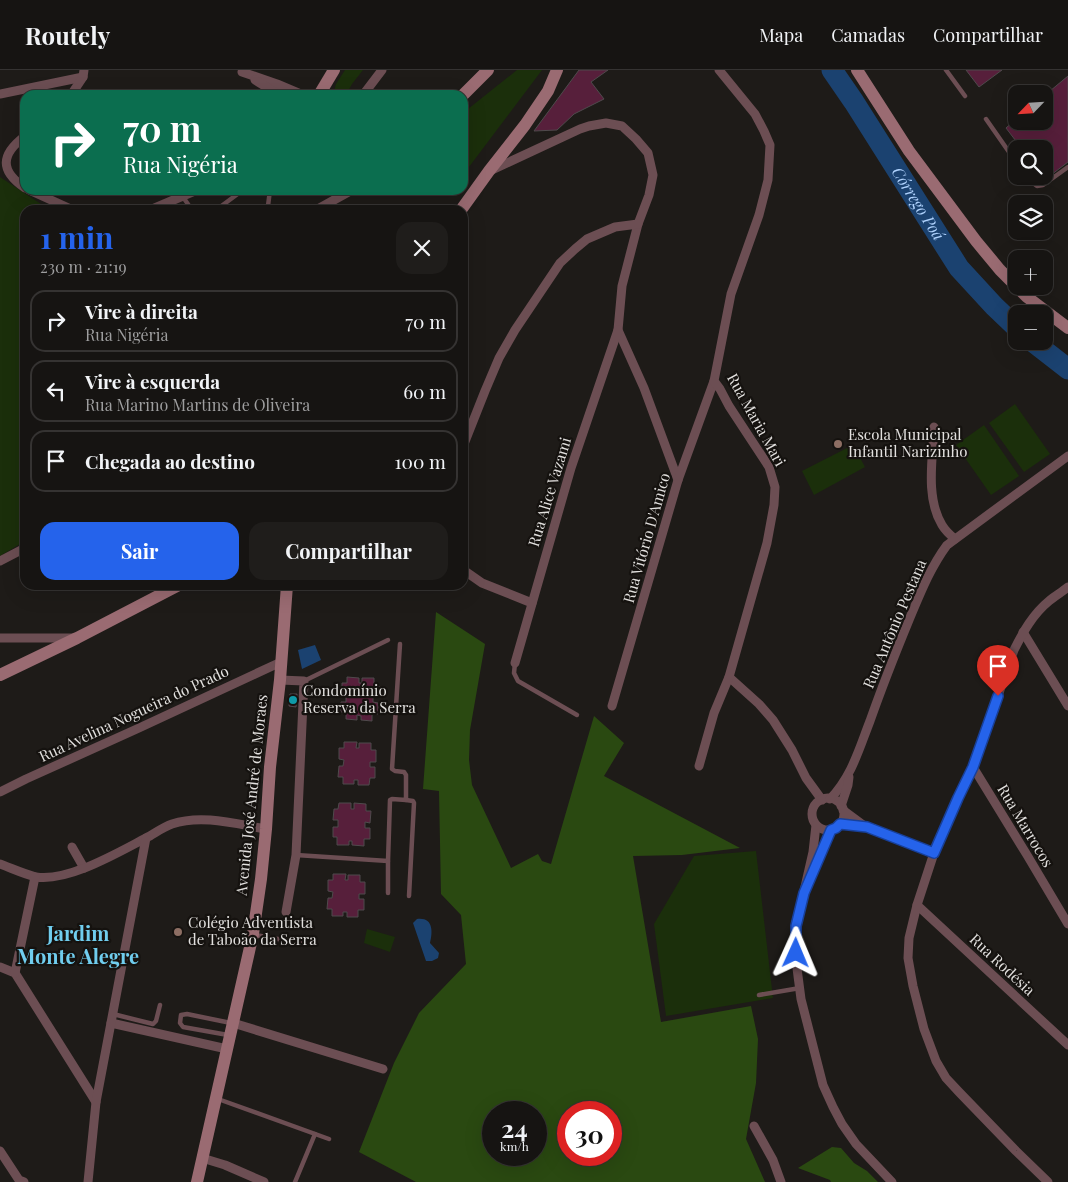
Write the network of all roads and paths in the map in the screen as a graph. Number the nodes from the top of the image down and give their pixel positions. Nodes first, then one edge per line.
1 (334, 70) edge
2 (382, 70) edge
3 (488, 70) edge
4 (557, 70) edge
5 (567, 70) edge
6 (719, 70) edge
7 (856, 70) edge
8 (946, 70) edge
9 (241, 71) edge
10 (83, 73) edge
11 (74, 90) edge
12 (271, 90) edge
13 (292, 90) edge
14 (322, 90) edge
15 (367, 90) edge
16 (468, 90) edge
17 (548, 92) junction
18 (0, 94) edge
19 (965, 96) dead end
20 (986, 119) dead end
21 (20, 140) edge
22 (1008, 151) edge
23 (1068, 167) edge
24 (489, 171) junction
25 (1053, 178) edge
26 (20, 185) edge
27 (40, 195) edge
28 (236, 195) edge
29 (343, 195) edge
30 (183, 196) joint
31 (62, 205) edge
32 (162, 205) edge
33 (189, 205) edge
34 (223, 205) edge
35 (325, 205) edge
36 (465, 205) edge
37 (638, 224) junction
38 (1068, 328) edge
39 (618, 330) junction
40 (714, 381) junction
41 (934, 427) dead end
42 (468, 434) edge
43 (1068, 456) edge
44 (678, 480) junction
45 (955, 539) junction
46 (20, 551) edge
47 (0, 562) edge
48 (468, 573) edge
49 (1068, 587) edge
50 (169, 590) edge
51 (286, 590) edge
52 (532, 603) junction
53 (1023, 632) junction
54 (0, 638) edge
55 (77, 638) junction
56 (388, 640) dead end
57 (400, 644) dead end
58 (281, 662) junction
59 (515, 663) joint
60 (0, 675) edge
61 (729, 676) junction
62 (280, 680) junction
63 (304, 681) junction
64 (612, 706) dead end
65 (1068, 706) edge
66 (577, 715) dead end
67 (699, 766) dead end
68 (973, 767) junction
69 (850, 772) junction
70 (0, 792) edge
71 (406, 800) junction
72 (822, 802) junction
73 (842, 808) junction
74 (840, 824) junction
75 (816, 825) junction
76 (867, 827) junction
77 (266, 829) junction
78 (831, 830) junction
79 (146, 838) junction
80 (72, 847) dead end
81 (934, 853) junction
82 (296, 855) junction
83 (388, 861) junction
84 (0, 864) edge
85 (84, 868) junction
86 (35, 876) junction
87 (388, 893) dead end
88 (804, 893) junction
89 (409, 896) dead end
90 (917, 905) junction
91 (286, 912) dead end
92 (1068, 924) edge
93 (253, 934) junction
94 (301, 943) dead end
95 (0, 967) edge
96 (15, 973) junction
97 (800, 988) junction
98 (759, 995) dead end
99 (160, 1005) dead end
100 (112, 1019) junction
101 (232, 1029) junction
102 (1068, 1045) edge
103 (227, 1049) junction
104 (383, 1070) dead end
105 (216, 1098) junction
106 (96, 1102) junction
107 (754, 1126) dead end
108 (315, 1134) junction
109 (329, 1139) dead end
110 (0, 1151) edge
111 (202, 1158) junction
112 (21, 1181) edge
113 (88, 1182) edge
114 (197, 1182) edge
115 (264, 1182) edge
116 (295, 1182) edge
117 (781, 1182) edge
118 (892, 1182) edge
119 (1048, 1182) edge

1 - 14 street
2 - 15 street
3 - 16 street
4 - 17 street
5 - 17 street
6 - 40 street, Rua Maria Mari
7 - 38 street
8 - 19 lane
9 - 12 street
9 - 13 street
10 - 11 street
10 - 18 street
17 - 24 street
20 - 22 lane
21 - 26 street
23 - 25 lane
24 - 36 street
24 - 37 street, Rua Alice Vazami
27 - 31 street
28 - 34 lane
29 - 35 street
30 - 32 street
30 - 33 lane
37 - 39 street, Rua Alice Vazami
37 - 42 street
39 - 44 street
39 - 52 street, Rua Alice Vazami
40 - 44 street, Rua Vitório D'Amico
40 - 61 street, Rua Maria Mari
41 - 45 street
43 - 45 street, Rua Antônio Pestana
44 - 64 street, Rua Vitório D'Amico
45 - 69 street, Rua Antônio Pestana
46 - 47 street
48 - 52 street
49 - 53 street
50 - 55 street
51 - 58 street, Avenida José André de Moraes
52 - 59 street, Rua Alice Vazami
53 - 65 street
53 - 68 street
54 - 55 street
55 - 60 street
56 - 63 lane
57 - 71 lane
58 - 62 street, Avenida José André de Moraes
58 - 70 street, Rua Avelina Nogueira do Prado
59 - 66 lane
61 - 67 street, Rua Maria Mari
61 - 72 street
62 - 63 street
62 - 77 street, Avenida José André de Moraes
63 - 82 street
68 - 81 street
68 - 92 street, Rua Marrocos
69 - 72 street, Rua Antônio Pestana
69 - 73 street, Rua Antônio Pestana
71 - 83 lane
71 - 89 lane
72 - 73 street
72 - 75 street
73 - 74 street
73 - 76 street
74 - 76 street
74 - 78 street
75 - 78 street
75 - 88 street
76 - 81 street
77 - 79 street
77 - 93 street, Avenida José André de Moraes
78 - 88 street
79 - 85 street
79 - 100 street
80 - 85 street
81 - 90 street
82 - 83 lane
82 - 91 street
83 - 87 lane
84 - 86 street
85 - 86 street
86 - 96 street
88 - 97 street
90 - 102 street, Rua Rodésia
90 - 119 street
93 - 94 lane
93 - 101 street, Avenida José André de Moraes
95 - 96 street
96 - 106 street
97 - 98 lane
97 - 118 street
99 - 100 lane
100 - 103 street
100 - 106 street
101 - 101 lane
101 - 103 street, Avenida José André de Moraes
101 - 104 street
103 - 105 street, Avenida José André de Moraes
105 - 108 lane
105 - 111 street, Avenida José André de Moraes
106 - 113 street
107 - 117 street
108 - 109 lane
108 - 116 lane
110 - 112 street
111 - 114 street, Avenida José André de Moraes
111 - 115 street

